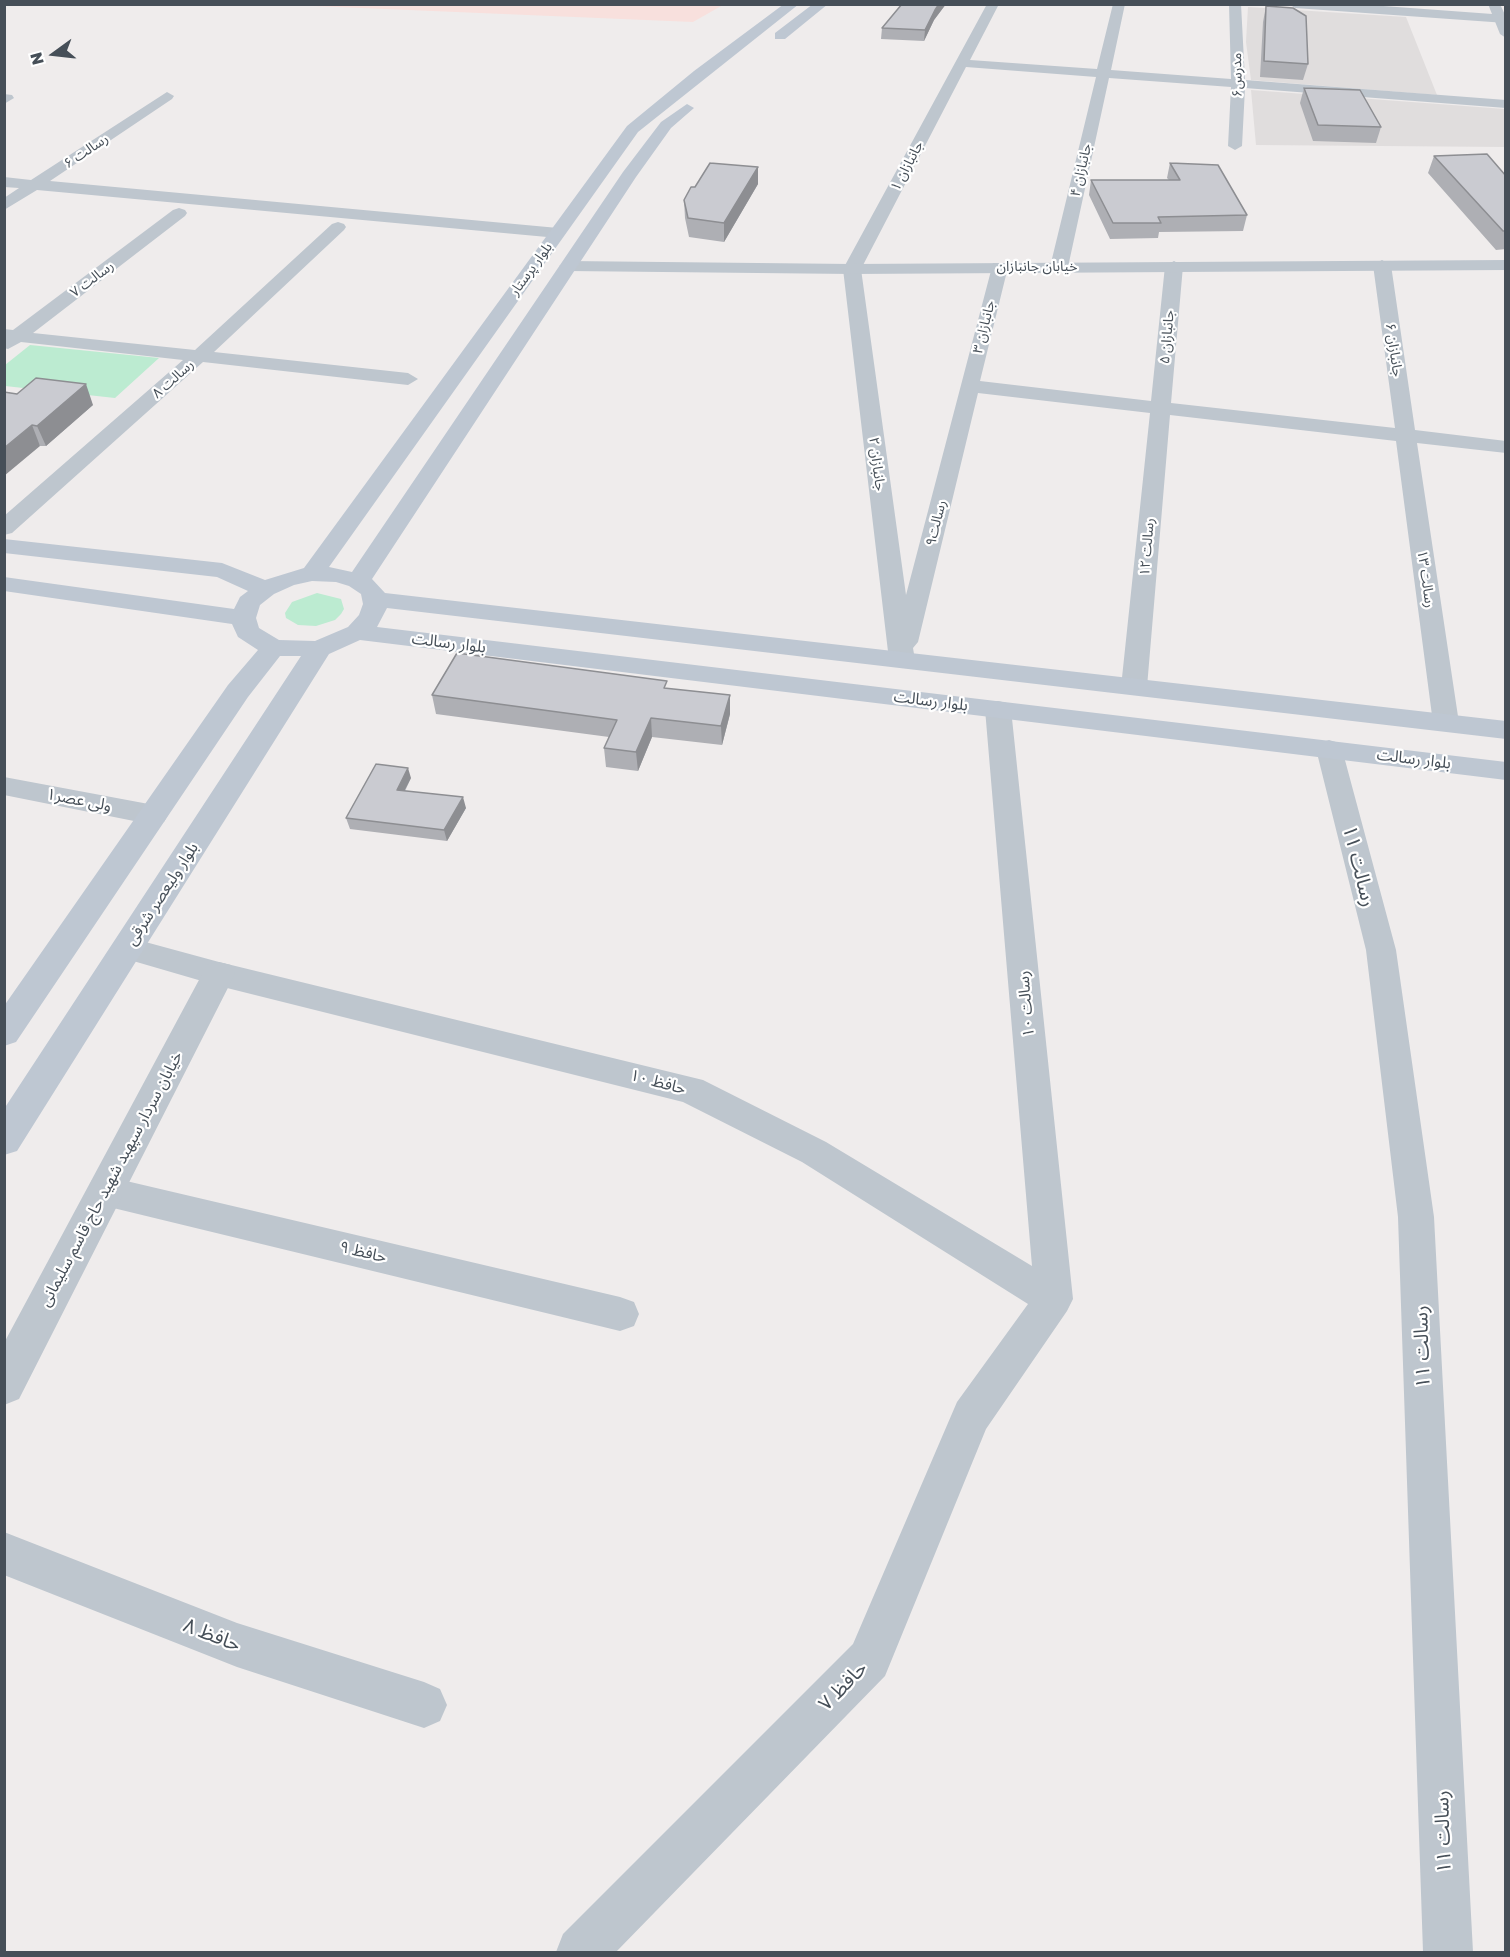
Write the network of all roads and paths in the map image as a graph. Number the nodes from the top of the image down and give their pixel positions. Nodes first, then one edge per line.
1 (793, 4) edge
2 (822, 4) edge
3 (993, 4) edge
4 (1119, 4) edge
5 (1235, 4) edge
6 (1295, 4) edge
7 (1494, 4) edge
8 (1315, 5) edge
9 (1406, 8) edge
10 (1503, 19) edge
11 (1506, 34) edge
12 (767, 47) dead end
13 (962, 63) junction
14 (1103, 74) junction
15 (1238, 84) junction
16 (167, 96) dead end
17 (702, 97) dead end
18 (1506, 104) edge
19 (1235, 146) dead end
20 (4, 182) edge
21 (37, 184) junction
22 (587, 195) junction
23 (611, 201) junction
24 (4, 206) edge
25 (179, 213) dead end
26 (338, 227) dead end
27 (558, 233) junction
28 (1382, 265) junction
29 (1506, 265) edge
30 (568, 266) junction
31 (1174, 266) junction
32 (999, 267) junction
33 (1059, 267) junction
34 (852, 268) junction
35 (8, 339) edge
36 (197, 358) junction
37 (408, 379) dead end
38 (969, 386) junction
39 (1161, 408) junction
40 (1406, 435) junction
41 (1506, 447) edge
42 (4, 528) edge
43 (4, 546) edge
44 (312, 574) junction
45 (4, 584) edge
46 (265, 589) junction
47 (366, 590) junction
48 (243, 618) junction
49 (357, 632) junction
50 (273, 648) junction
51 (319, 649) junction
52 (902, 660) junction
53 (1134, 687) junction
54 (998, 709) junction
55 (1446, 723) junction
56 (1506, 730) edge
57 (1329, 749) junction
58 (1506, 771) edge
59 (4, 786) edge
60 (154, 815) junction
61 (127, 948) junction
62 (219, 974) junction
63 (4, 1033) edge
64 (4, 1140) edge
65 (105, 1191) junction
66 (1054, 1299) junction
67 (620, 1314) dead end
68 (4, 1385) edge
69 (4, 1553) edge
70 (424, 1704) dead end
71 (581, 1953) edge
72 (1448, 1953) edge

1 - 22 main road, بلوار پرستار
2 - 12 main road
3 - 13 street, جانبازان ۱
4 - 14 street, جانبازان ۴
5 - 15 street, مدرس۶
6 - 8 street
7 - 10 street
8 - 9 street
9 - 10 street
10 - 11 street
13 - 14 street
13 - 34 street, جانبازان ۱
14 - 15 street
14 - 33 street, جانبازان ۴
15 - 18 street
15 - 19 street, مدرس۶
16 - 21 street, رسالت ۶
17 - 23 main road, بلوار پرستار
20 - 21 street
21 - 24 street, رسالت ۶
21 - 27 street
22 - 23 main road
22 - 27 main road, بلوار پرستار
23 - 30 main road, بلوار پرستار
25 - 35 street, رسالت ۷
26 - 36 street, رسالت ۸
27 - 44 main road, بلوار پرستار
28 - 29 street, خیابان جانبازان
28 - 31 street, خیابان جانبازان
28 - 40 street, جانبازان ۶
30 - 34 street, خیابان جانبازان
30 - 47 main road, بلوار پرستار
31 - 33 street, خیابان جانبازان
31 - 39 street, جانبازان ۵
32 - 33 street, خیابان جانبازان
32 - 34 street, خیابان جانبازان
32 - 38 street, جانبازان ۳
34 - 52 street, جانبازان ۲
35 - 36 street
36 - 37 street
36 - 42 street, رسالت ۸
38 - 39 street
38 - 52 street, رسالت۹
39 - 40 street
39 - 53 street, رسالت ۱۲
40 - 41 street
40 - 55 street, رسالت ۱۳
43 - 46 main road
44 - 46 main road
44 - 47 main road
45 - 48 main road
46 - 48 main road
47 - 49 main road
47 - 52 main road
48 - 50 main road
49 - 51 main road
49 - 54 main road, بلوار رسالت
50 - 51 main road
50 - 60 main road
51 - 61 main road, بلوار ولیعصر شرقی
52 - 53 main road
53 - 55 main road
54 - 57 main road, بلوار رسالت
54 - 66 street, رسالت ۱۰
55 - 56 main road
57 - 58 main road, بلوار رسالت
57 - 72 street, رسالت ۱۱
59 - 60 street, ولی عصر۱
60 - 63 main road
61 - 62 street, حافظ ۱۰
61 - 64 main road, بلوار ولیعصر شرقی
62 - 65 street, خیابان سردار سپهبد شهید حاج قاسم سلیمانی
62 - 66 street, حافظ ۱۰
65 - 67 street, حافظ ۹
65 - 68 street, خیابان سردار سپهبد شهید حاج قاسم سلیمانی
66 - 71 street, حافظ ۷
69 - 70 street, حافظ ۸

